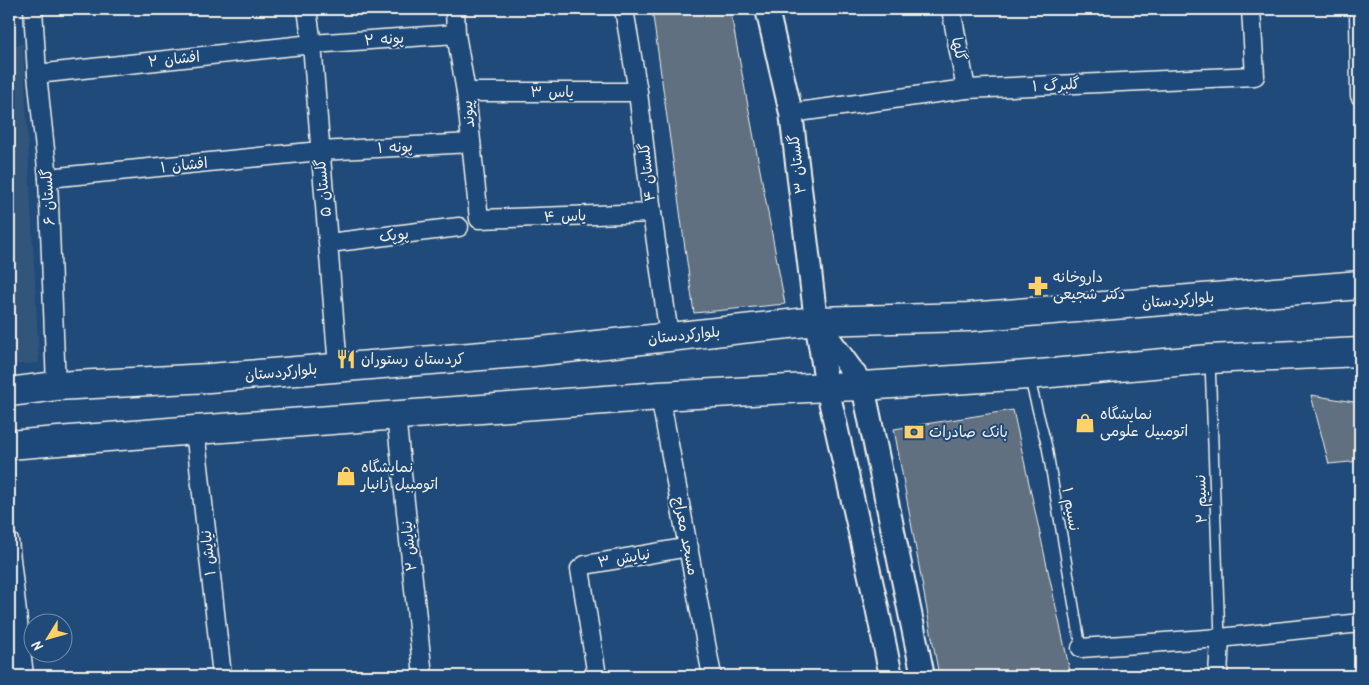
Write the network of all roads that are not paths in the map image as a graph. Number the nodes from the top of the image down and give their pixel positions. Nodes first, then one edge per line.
1 (34, 9) edge
2 (307, 9) edge
3 (454, 9) edge
4 (624, 9) edge
5 (767, 9) edge
6 (951, 9) edge
7 (1251, 9) edge
8 (1359, 9) edge
9 (456, 34) junction
10 (312, 44) junction
11 (36, 74) junction
12 (1360, 87) edge
13 (966, 88) junction
14 (466, 92) junction
15 (638, 92) junction
16 (791, 113) junction
17 (471, 143) junction
18 (320, 151) junction
19 (48, 178) junction
20 (652, 213) junction
21 (479, 219) joint
22 (459, 227) dead end
23 (329, 243) junction
24 (1360, 285) edge
25 (816, 321) junction
26 (669, 336) junction
27 (1360, 352) edge
28 (1210, 360) junction
29 (338, 367) junction
30 (1028, 375) junction
31 (56, 386) junction
32 (863, 386) junction
33 (827, 387) junction
34 (9, 392) edge
35 (660, 396) junction
36 (396, 415) junction
37 (195, 430) junction
38 (9, 445) edge
39 (9, 541) edge
40 (689, 547) junction
41 (1360, 623) edge
42 (1220, 638) junction
43 (1081, 648) joint
44 (24, 676) edge
45 (222, 676) edge
46 (423, 676) edge
47 (596, 676) edge
48 (712, 676) edge
49 (891, 676) edge
50 (923, 676) edge
51 (1218, 676) edge

1 - 11 street, گلستان ۶
2 - 10 street, گلستان ۵
3 - 9 street, پیوند
4 - 15 street, گلستان ۴
5 - 16 street, گلستان ۳
6 - 13 street, گلها
7 - 13 street, گلبرگ ۱
8 - 12 street
9 - 10 street, پونه ۲
9 - 14 street, پیوند
10 - 11 street, افشان ۲
10 - 18 street, گلستان ۵
11 - 19 street, گلستان ۶
13 - 16 street, گلبرگ ۱
14 - 15 street, یاس ۳
14 - 17 street, پیوند
15 - 20 street, گلستان ۴
16 - 25 street, گلستان ۳
17 - 18 street, پونه ۱
17 - 21 street, پیوند
18 - 19 street, افشان ۱
18 - 23 street, گلستان ۵
19 - 31 street, گلستان ۶
20 - 21 street, یاس ۴
20 - 26 street, گلستان ۴
22 - 23 street, پوپک
23 - 29 street, گلستان ۵
24 - 25 main road, بلوارکردستان
25 - 26 main road, بلوارکردستان
25 - 32 street
25 - 33 street, گلستان ۳
26 - 29 main road, بلوارکردستان
27 - 28 main road
28 - 30 main road
28 - 42 lane, نسیم ۲
29 - 31 main road, بلوارکردستان
30 - 32 main road
30 - 43 lane, نسیم ۱
31 - 34 main road, بلوارکردستان
32 - 33 main road
32 - 50 street
33 - 35 main road
33 - 49 street, گلستان ۳
35 - 36 main road
35 - 40 street, مسجد معراج
36 - 37 main road
36 - 46 street, نیایش ۲
37 - 38 main road
37 - 45 street, نیایش ۱
39 - 44 street
40 - 47 street, نیایش ۳
40 - 48 street, مسجد معراج
41 - 42 street
42 - 43 street
42 - 51 street

